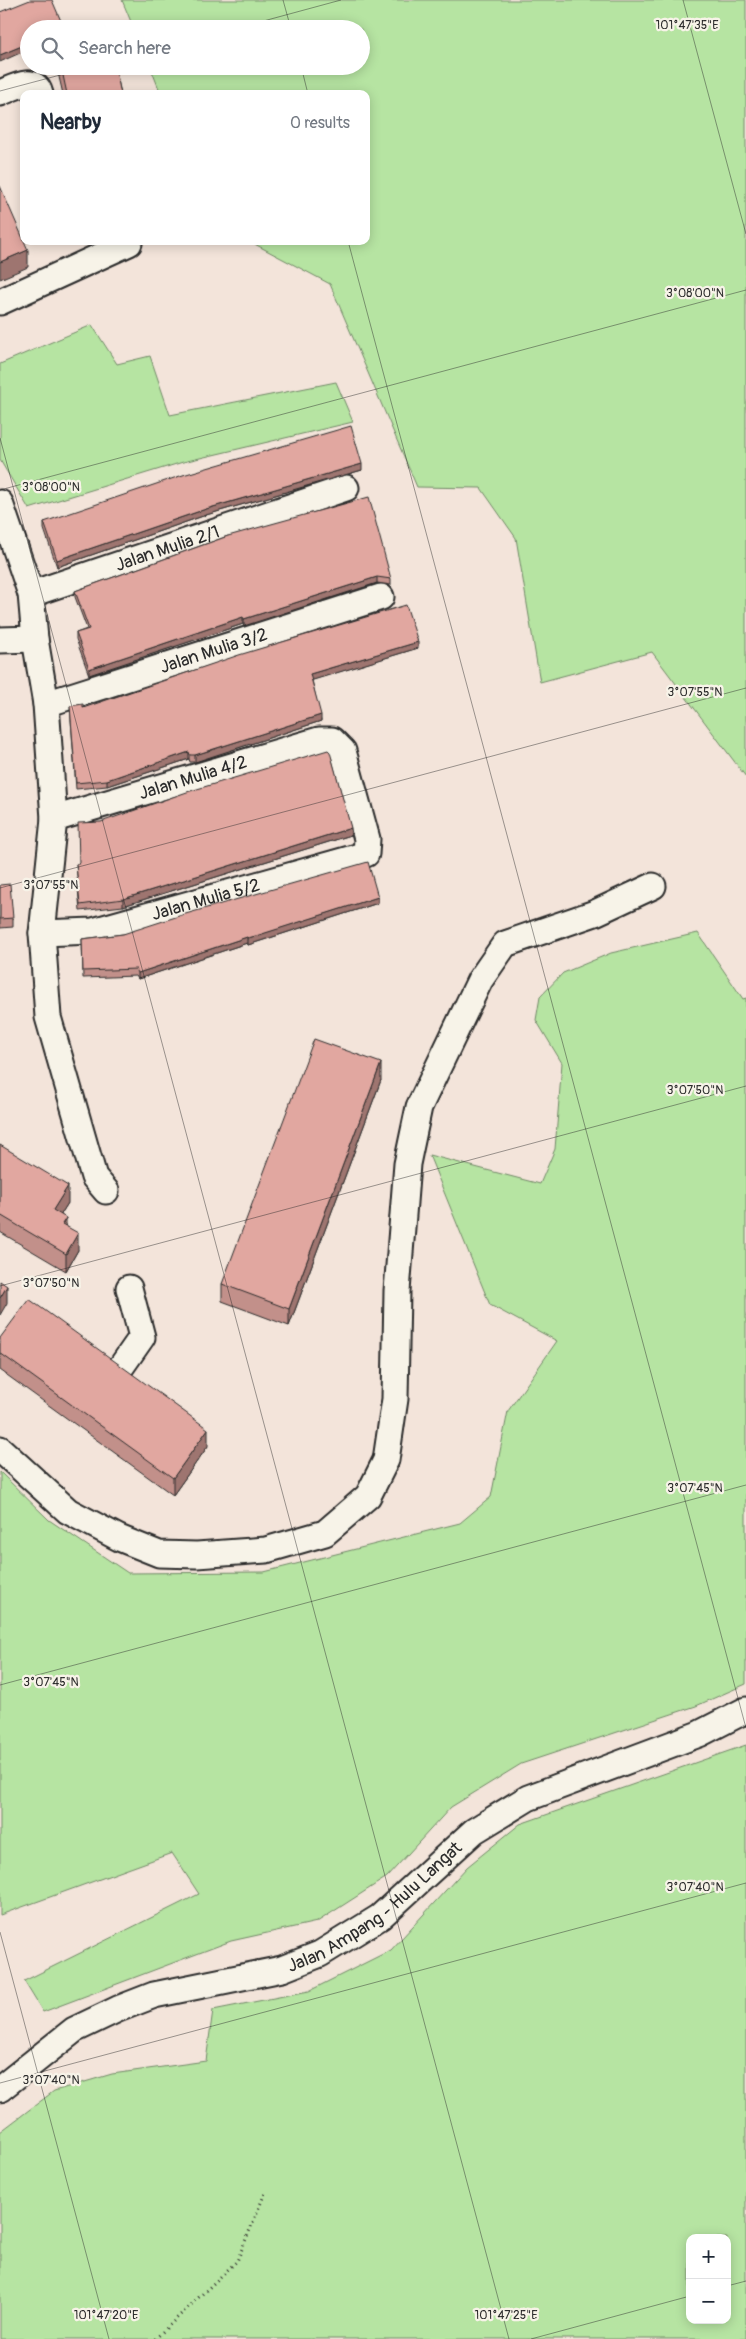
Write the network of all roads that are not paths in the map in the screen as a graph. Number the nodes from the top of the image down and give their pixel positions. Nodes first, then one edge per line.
1 (39, 90) edge
2 (0, 93) edge
3 (125, 245) edge
4 (0, 302) edge
5 (346, 488) dead end
6 (0, 504) edge
7 (31, 594) junction
8 (381, 597) dead end
9 (35, 639) junction
10 (0, 640) edge
11 (46, 704) junction
12 (54, 819) junction
13 (366, 854) joint
14 (653, 886) dead end
15 (42, 932) junction
16 (106, 1191) dead end
17 (129, 1288) dead end
18 (121, 1367) edge
19 (0, 1448) edge
20 (746, 1710) edge
21 (0, 2089) edge

1 - 2 street
3 - 4 street
5 - 7 street, Jalan Mulia 2/1
6 - 7 street
7 - 9 street
8 - 11 street, Jalan Mulia 3/2
9 - 10 street
9 - 11 street
11 - 12 street
12 - 13 street, Jalan Mulia 4/2
12 - 15 street
13 - 15 street, Jalan Mulia 5/2
14 - 19 street
15 - 16 street
17 - 18 street
20 - 21 street, Jalan Ampang - Hulu Langat

